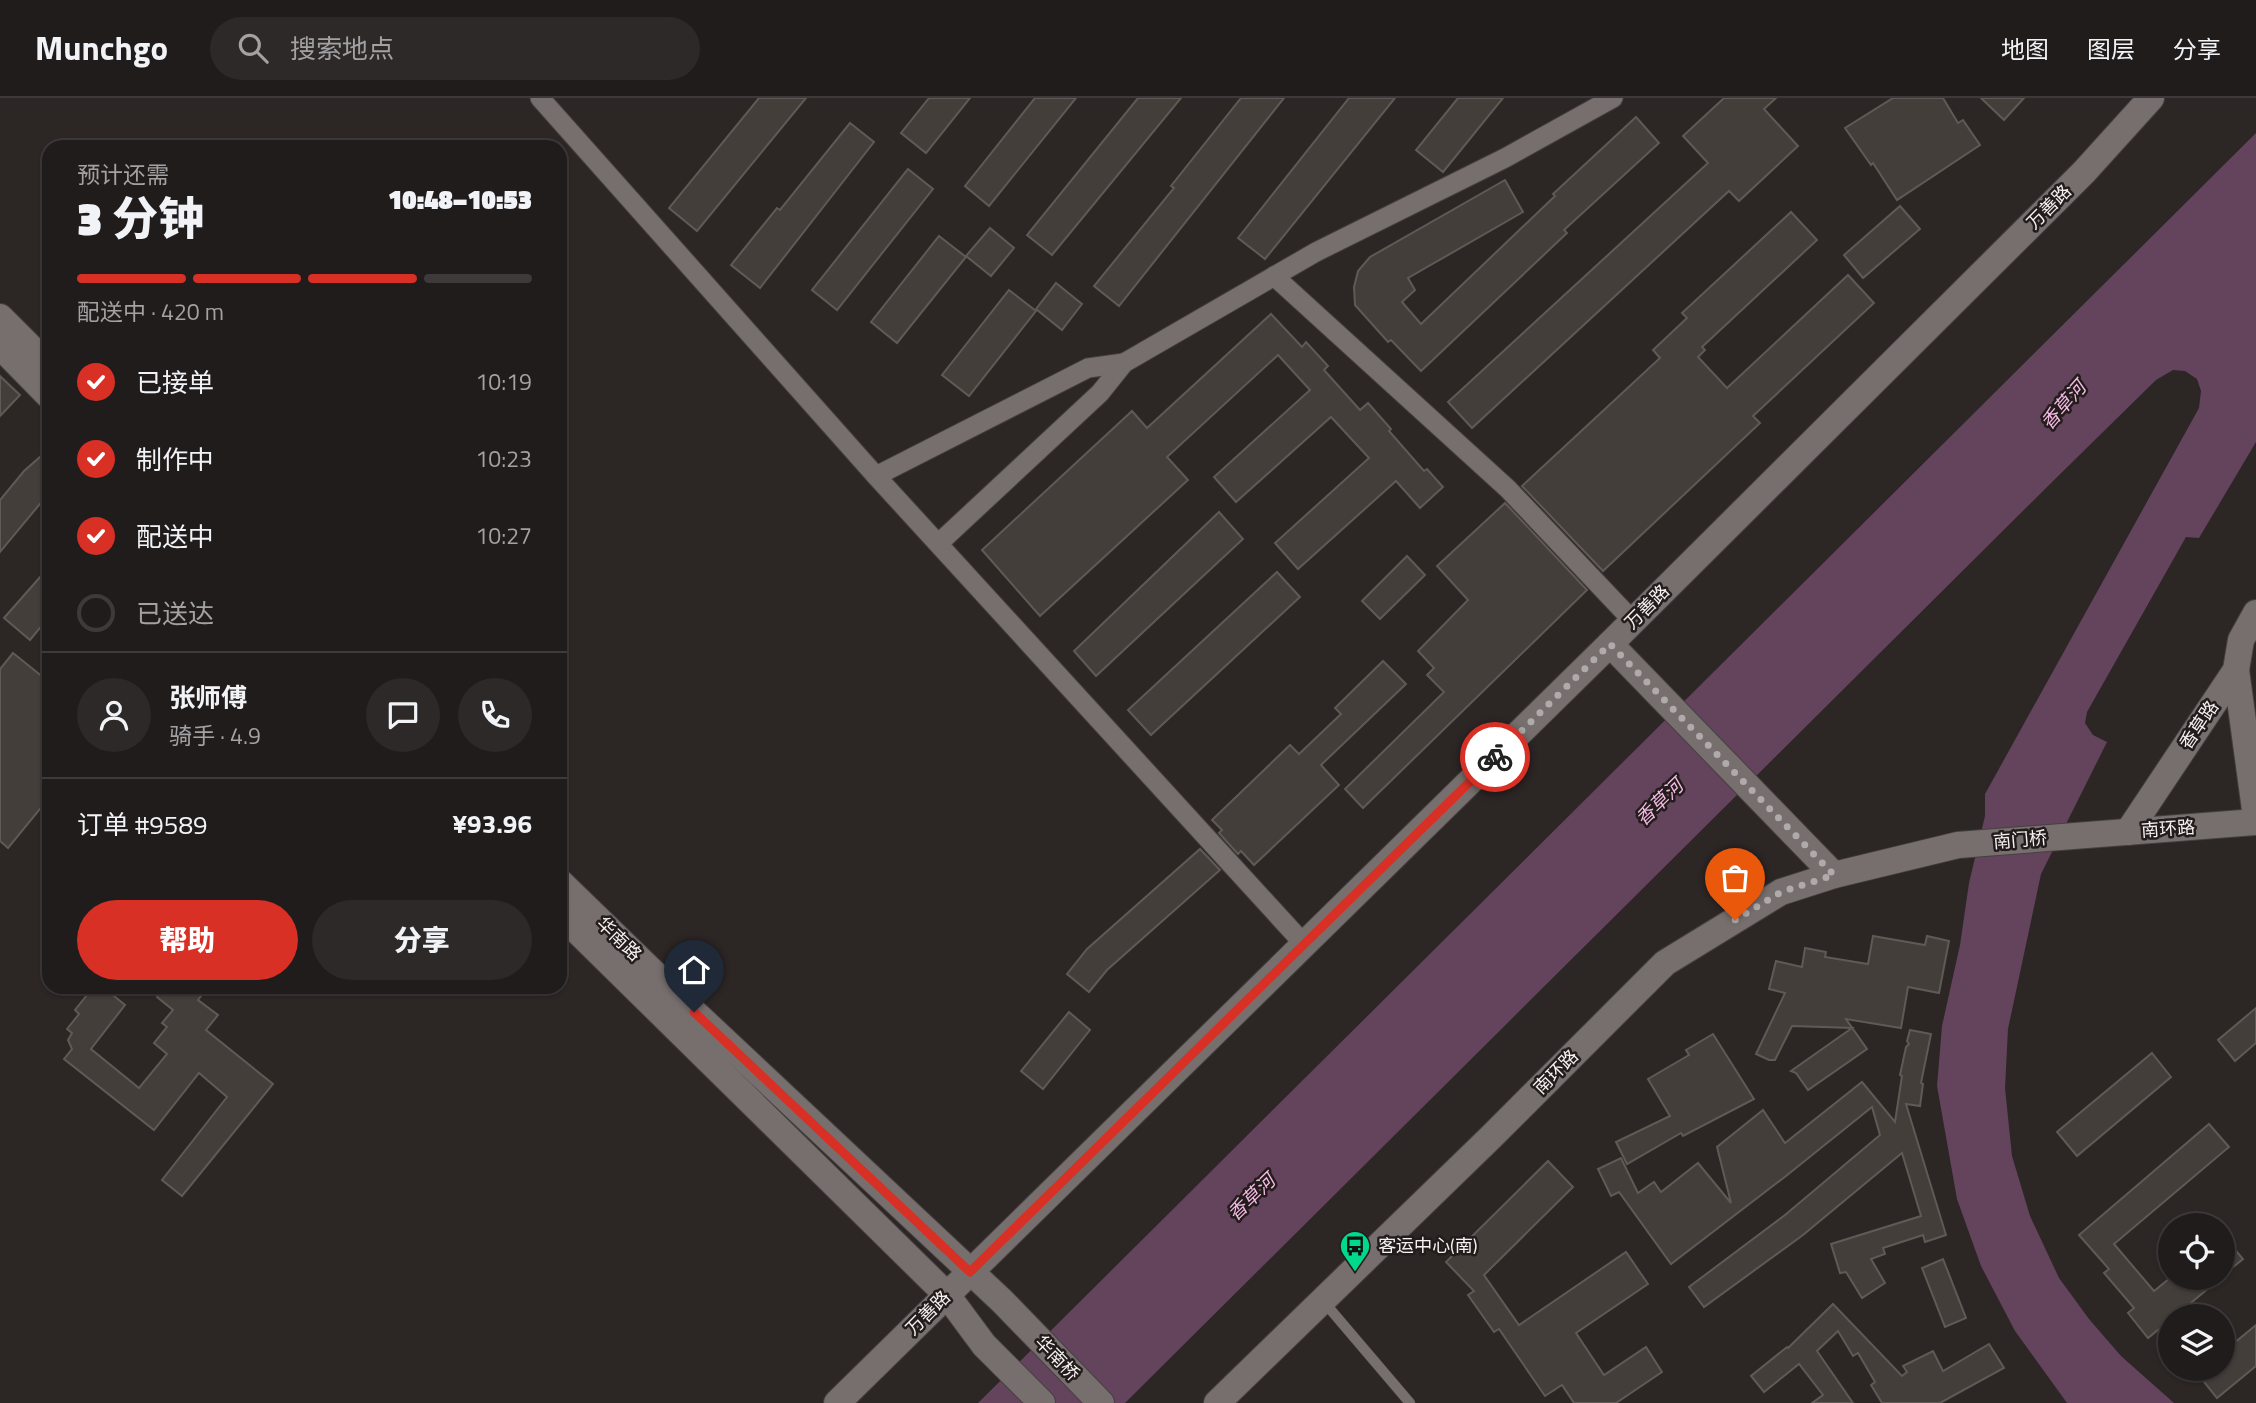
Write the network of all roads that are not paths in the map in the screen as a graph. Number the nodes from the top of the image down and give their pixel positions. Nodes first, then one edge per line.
1 (540, 98) edge
2 (1613, 98) edge
3 (2151, 98) edge
4 (1274, 276) junction
5 (0, 317) edge
6 (0, 346) edge
7 (42, 359) edge
8 (1124, 363) junction
9 (42, 389) edge
10 (877, 476) junction
11 (939, 543) junction
12 (2256, 613) edge
13 (1633, 621) junction
14 (1610, 644) junction
15 (2236, 670) junction
16 (2256, 820) edge
17 (2128, 832) junction
18 (2081, 835) joint
19 (1958, 845) joint
20 (1834, 875) junction
21 (567, 889) edge
22 (567, 921) edge
23 (1304, 944) junction
24 (970, 1272) junction
25 (947, 1295) junction
26 (1323, 1300) junction
27 (1013, 1313) joint
28 (836, 1403) edge
29 (1042, 1403) edge
30 (1101, 1403) edge
31 (1217, 1403) edge
32 (1410, 1403) edge

1 - 10 street
2 - 4 street
3 - 13 main road, 万善路
4 - 8 street
4 - 13 street
5 - 7 main road
6 - 9 main road
8 - 10 street
8 - 11 street
10 - 11 street
11 - 23 street
12 - 15 main road, 香草路
13 - 14 main road, 万善路
14 - 20 main road
14 - 23 main road, 万善路
15 - 16 main road
15 - 17 main road, 香草路
16 - 17 main road, 南环路
17 - 18 main road, 南环路
18 - 19 main road, 南门桥
19 - 20 main road, 南环路
20 - 26 main road, 南环路
21 - 24 main road, 华南路
22 - 25 main road, 华南路
23 - 24 main road, 万善路
24 - 25 main road, 万善路
24 - 27 main road, 华南路
25 - 28 main road, 万善路
25 - 29 main road, 华南路
26 - 31 main road, 南环路
26 - 32 lane
27 - 30 main road, 华南桥

